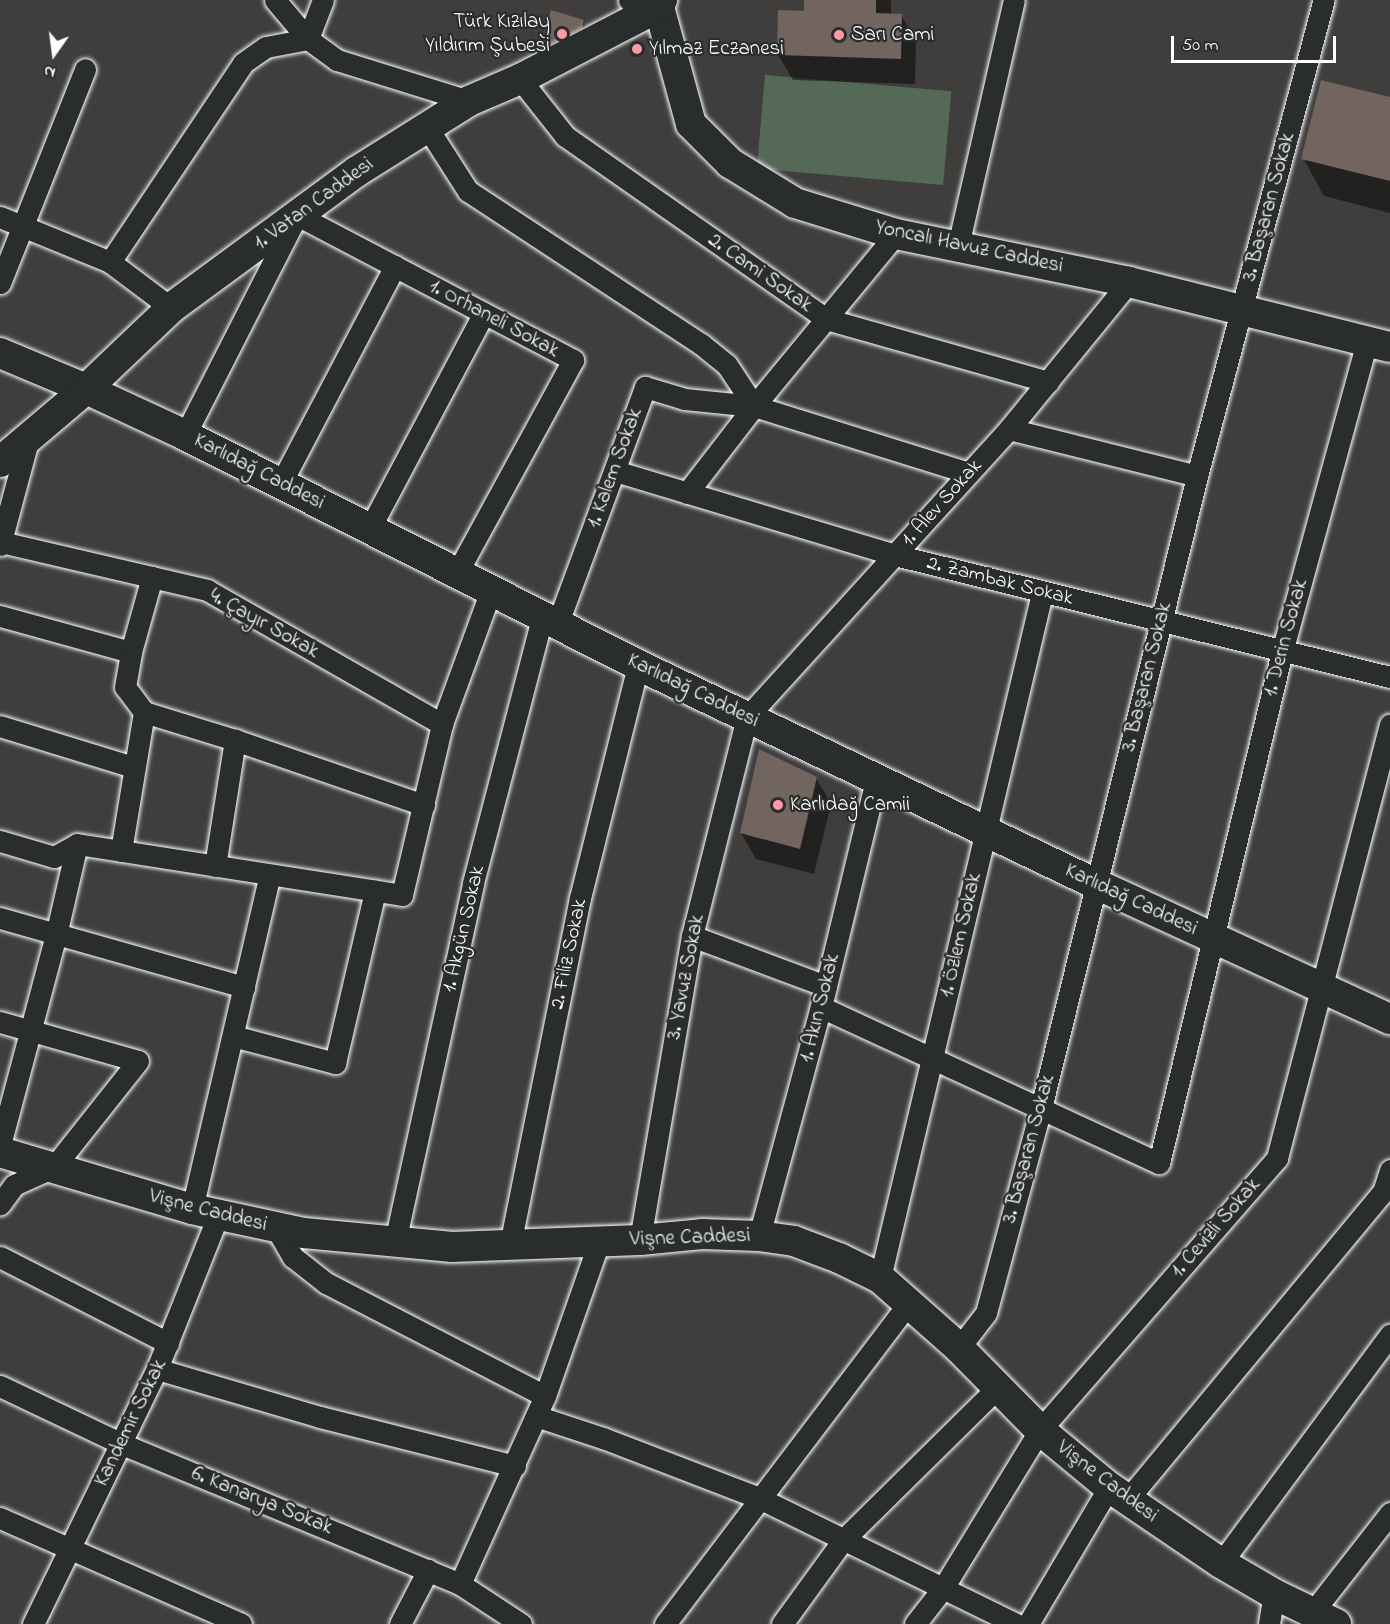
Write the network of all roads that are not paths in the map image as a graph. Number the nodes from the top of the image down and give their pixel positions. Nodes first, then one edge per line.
1 (275, 0) edge
2 (323, 0) edge
3 (629, 0) edge
4 (1014, 0) edge
5 (1324, 0) edge
6 (661, 4) edge
7 (308, 39) junction
8 (85, 69) dead end
9 (520, 79) junction
10 (469, 101) junction
11 (427, 127) junction
12 (297, 215) junction
13 (0, 217) edge
14 (22, 226) junction
15 (896, 234) junction
16 (958, 246) junction
17 (110, 262) junction
18 (395, 266) junction
19 (1129, 282) junction
20 (0, 283) edge
21 (171, 308) junction
22 (1241, 308) junction
23 (484, 313) junction
24 (826, 319) junction
25 (1378, 344) edge
26 (0, 353) edge
27 (1048, 382) junction
28 (86, 389) junction
29 (754, 406) junction
30 (1009, 429) junction
31 (185, 435) junction
32 (29, 436) junction
33 (0, 462) edge
34 (615, 471) junction
35 (969, 473) junction
36 (1197, 476) junction
37 (281, 483) junction
38 (687, 493) junction
39 (370, 528) junction
40 (0, 544) edge
41 (895, 555) junction
42 (457, 573) junction
43 (152, 577) junction
44 (491, 590) junction
45 (1042, 593) junction
46 (0, 616) edge
47 (1161, 620) junction
48 (549, 622) junction
49 (131, 652) junction
50 (1282, 652) junction
51 (638, 665) junction
52 (1390, 677) edge
53 (144, 712) junction
54 (747, 717) junction
55 (442, 724) junction
56 (1390, 725) edge
57 (0, 726) edge
58 (235, 740) junction
59 (133, 767) junction
60 (876, 779) junction
61 (424, 805) junction
62 (986, 831) junction
63 (0, 841) edge
64 (77, 844) junction
65 (121, 851) junction
66 (216, 866) junction
67 (270, 876) junction
68 (1096, 884) junction
69 (375, 891) junction
70 (0, 918) edge
71 (56, 935) junction
72 (692, 936) junction
73 (1212, 938) junction
74 (826, 986) junction
75 (244, 987) junction
76 (1322, 989) junction
77 (821, 1007) junction
78 (1390, 1019) edge
79 (0, 1022) edge
80 (29, 1030) junction
81 (233, 1036) junction
82 (932, 1058) junction
83 (1041, 1108) junction
84 (0, 1145) edge
85 (0, 1152) edge
86 (54, 1167) junction
87 (1390, 1170) edge
88 (0, 1204) edge
89 (205, 1213) junction
90 (276, 1228) junction
91 (759, 1236) junction
92 (640, 1240) junction
93 (395, 1242) junction
94 (599, 1242) junction
95 (510, 1245) junction
96 (0, 1257) edge
97 (880, 1278) junction
98 (909, 1303) junction
99 (1390, 1335) edge
100 (168, 1343) junction
101 (959, 1348) junction
102 (157, 1369) junction
103 (0, 1386) edge
104 (997, 1388) junction
105 (545, 1396) junction
106 (536, 1416) junction
107 (1040, 1430) junction
108 (122, 1444) junction
109 (514, 1466) junction
110 (1118, 1494) junction
111 (759, 1498) junction
112 (1390, 1514) edge
113 (0, 1518) edge
114 (843, 1540) junction
115 (69, 1548) junction
116 (1221, 1563) junction
117 (428, 1570) junction
118 (460, 1584) junction
119 (943, 1588) junction
120 (1274, 1594) junction
121 (1324, 1619) edge
122 (33, 1624) edge
123 (240, 1624) edge
124 (400, 1624) edge
125 (520, 1624) edge
126 (665, 1624) edge
127 (782, 1624) edge
128 (915, 1624) edge
129 (1016, 1624) edge
130 (1028, 1624) edge
131 (1269, 1624) edge

1 - 7 street
2 - 7 street
3 - 6 street
4 - 16 street
5 - 22 street, 3. Başaran Sokak
6 - 9 main road, 1. Vatan Caddesi
6 - 15 main road, Yoncalı Havuz Caddesi
7 - 10 street
7 - 17 street
8 - 14 street
9 - 10 main road, 1. Vatan Caddesi
9 - 24 street, 2. Cami Sokak
10 - 11 main road, 1. Vatan Caddesi
11 - 12 main road, 1. Vatan Caddesi
11 - 29 street
12 - 18 street, 1. Orhaneli Sokak
12 - 21 main road, 1. Vatan Caddesi
12 - 31 street
13 - 14 street
14 - 17 street
14 - 20 street
15 - 16 main road, Yoncalı Havuz Caddesi
15 - 24 street
16 - 19 main road, Yoncalı Havuz Caddesi
17 - 21 street
18 - 23 street, 1. Orhaneli Sokak
18 - 37 street
19 - 22 main road, Yoncalı Havuz Caddesi
19 - 27 street, 1. Alev Sokak
21 - 28 main road, 1. Vatan Caddesi
22 - 25 main road, Yoncalı Havuz Caddesi
22 - 36 street, 3. Başaran Sokak
23 - 39 street
23 - 42 street, 1. Orhaneli Sokak
24 - 27 street, 2. Cami Sokak
24 - 29 street
25 - 50 street, 1. Derin Sokak
26 - 28 main road, Karlıdağ Caddesi
27 - 30 street, 1. Alev Sokak
28 - 31 main road, Karlıdağ Caddesi
28 - 32 main road, 1. Vatan Caddesi
29 - 34 street, 1. Kalem Sokak
29 - 35 street
29 - 38 street
30 - 35 street, 1. Alev Sokak
30 - 36 street
31 - 37 main road, Karlıdağ Caddesi
32 - 33 main road, 1. Vatan Caddesi
32 - 40 street
34 - 38 street, 2. Zambak Sokak
34 - 48 street, 1. Kalem Sokak
35 - 41 street, 1. Alev Sokak
36 - 47 street, 3. Başaran Sokak
37 - 39 main road, Karlıdağ Caddesi
38 - 41 street, 2. Zambak Sokak
39 - 42 main road, Karlıdağ Caddesi
40 - 43 street, 4. Çayır Sokak
41 - 45 street, 2. Zambak Sokak
41 - 54 street, 1. Alev Sokak
42 - 44 main road, Karlıdağ Caddesi
43 - 49 street
43 - 55 street, 4. Çayır Sokak
44 - 48 main road, Karlıdağ Caddesi
44 - 55 street
45 - 47 street, 2. Zambak Sokak
45 - 62 street, 1. Özlem Sokak
46 - 49 street
47 - 50 street, 2. Zambak Sokak
47 - 68 street, 3. Başaran Sokak
48 - 51 main road, Karlıdağ Caddesi
48 - 93 street, 1. Akgün Sokak
49 - 53 street
50 - 52 street, 2. Zambak Sokak
50 - 73 street, 1. Derin Sokak
51 - 54 main road, Karlıdağ Caddesi
51 - 95 street, 2. Filiz Sokak
53 - 58 street
53 - 59 street
54 - 60 main road, Karlıdağ Caddesi
54 - 72 street, 3. Yavuz Sokak
55 - 61 street
56 - 76 street, 1. Cevizli Sokak
57 - 59 street
58 - 61 street
58 - 66 street
59 - 65 street
60 - 62 main road, Karlıdağ Caddesi
60 - 74 street, 1. Akın Sokak
61 - 69 street
62 - 68 main road, Karlıdağ Caddesi
62 - 82 street, 1. Özlem Sokak
63 - 64 street
64 - 65 street
64 - 71 street
65 - 66 street
66 - 67 street
67 - 69 street
67 - 75 street, Kandemir Sokak
68 - 73 main road, Karlıdağ Caddesi
68 - 83 street, 3. Başaran Sokak
69 - 81 street
70 - 71 street
71 - 75 street
71 - 80 street
72 - 74 street
72 - 92 street, 3. Yavuz Sokak
73 - 76 main road, Karlıdağ Caddesi
73 - 83 street, 1. Derin Sokak
74 - 77 street, 1. Akın Sokak
75 - 81 street, Kandemir Sokak
76 - 78 main road, Karlıdağ Caddesi
76 - 107 street, 1. Cevizli Sokak
77 - 82 street
77 - 91 street, 1. Akın Sokak
79 - 80 street
80 - 84 street
80 - 86 street
81 - 89 street, Kandemir Sokak
82 - 83 street
82 - 97 street, 1. Özlem Sokak
83 - 101 street, 3. Başaran Sokak
85 - 86 main road, Vişne Caddesi
86 - 88 street
86 - 89 main road, Vişne Caddesi
87 - 110 street
89 - 90 main road, Vişne Caddesi
89 - 100 street, Kandemir Sokak
90 - 93 main road, Vişne Caddesi
90 - 105 street
91 - 92 main road, Vişne Caddesi
91 - 97 main road, Vişne Caddesi
92 - 94 main road, Vişne Caddesi
93 - 95 main road, Vişne Caddesi
94 - 95 main road, Vişne Caddesi
94 - 105 street
96 - 100 street
97 - 98 main road, Vişne Caddesi
98 - 101 main road, Vişne Caddesi
98 - 111 street
99 - 116 street
100 - 102 street, Kandemir Sokak
101 - 104 main road, Vişne Caddesi
102 - 108 street, Kandemir Sokak
102 - 109 street
103 - 108 street, 6. Kanarya Sokak
104 - 107 main road, Vişne Caddesi
104 - 114 street
105 - 106 street
106 - 109 street
106 - 111 street
107 - 110 main road, Vişne Caddesi
107 - 119 street, 1. Cevizli Sokak
108 - 115 street, Kandemir Sokak
108 - 117 street, 6. Kanarya Sokak
109 - 118 street
110 - 116 main road, Vişne Caddesi
110 - 130 street
111 - 114 street
111 - 126 street
112 - 121 street
113 - 115 street
114 - 119 street
114 - 127 street
115 - 122 street, Kandemir Sokak
115 - 123 street
116 - 120 main road, Vişne Caddesi
117 - 118 street, 6. Kanarya Sokak
117 - 124 street
118 - 125 street, 6. Kanarya Sokak
119 - 128 street, 1. Cevizli Sokak
119 - 129 street
120 - 121 main road, Vişne Caddesi
120 - 131 street

